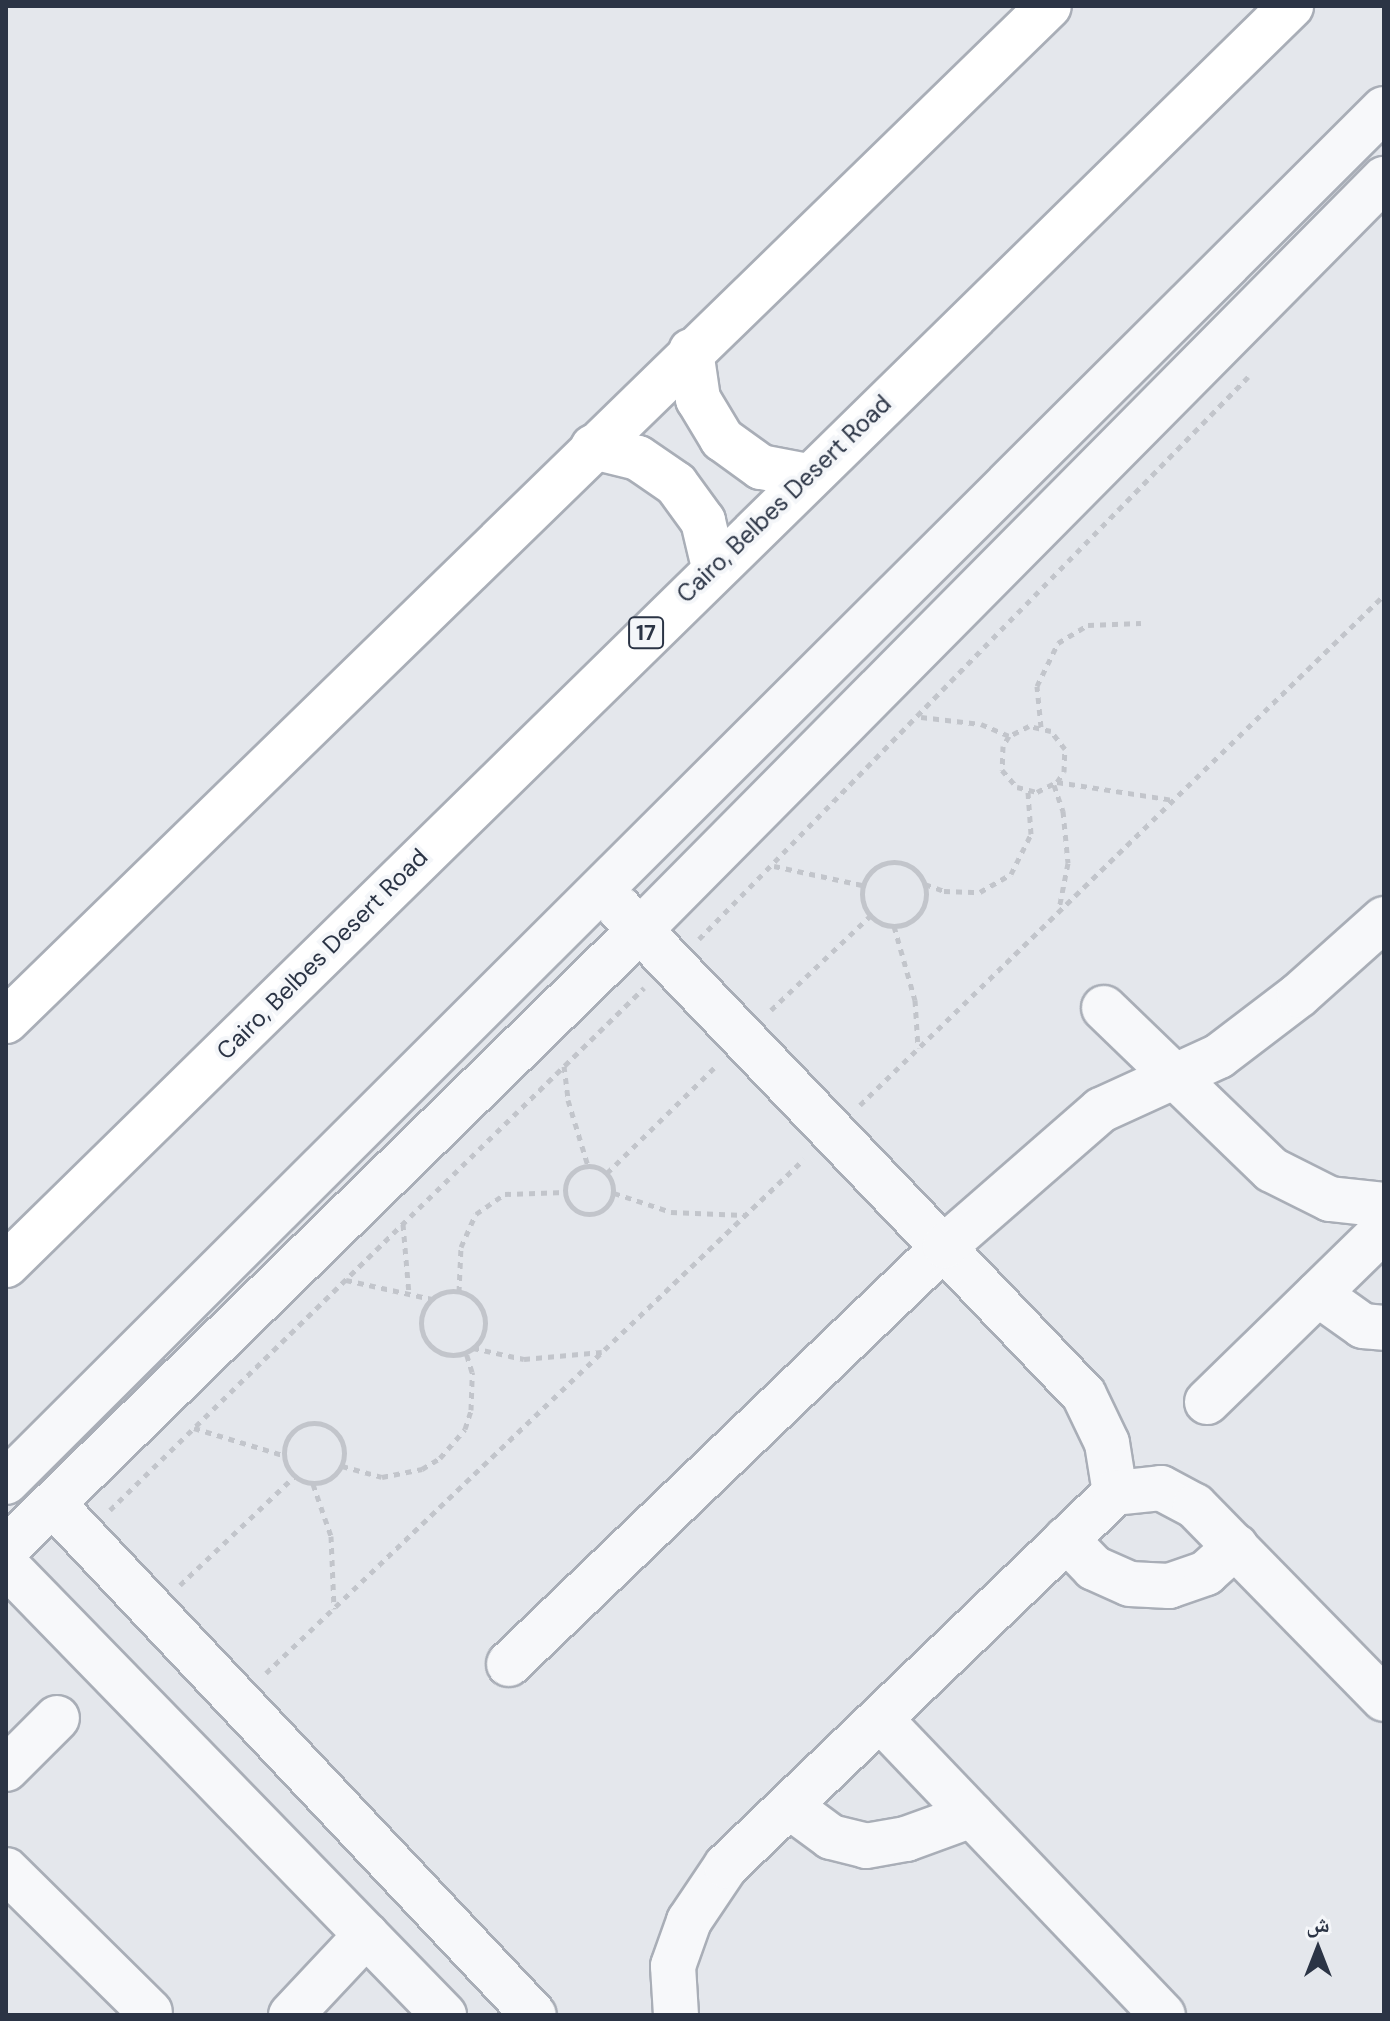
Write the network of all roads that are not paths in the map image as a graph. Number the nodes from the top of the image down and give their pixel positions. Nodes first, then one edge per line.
1 (1049, 6) edge
2 (1291, 6) edge
3 (1384, 109) edge
4 (1384, 179) edge
5 (691, 351) junction
6 (593, 447) junction
7 (808, 476) junction
8 (714, 567) junction
9 (603, 892) junction
10 (1384, 919) edge
11 (641, 929) junction
12 (1104, 1008) dead end
13 (6, 1021) edge
14 (1173, 1075) junction
15 (1384, 1205) edge
16 (1384, 1229) edge
17 (945, 1246) junction
18 (6, 1265) edge
19 (1318, 1294) junction
20 (1384, 1328) edge
21 (1207, 1402) dead end
22 (6, 1482) edge
23 (1115, 1493) junction
24 (88, 1512) junction
25 (1066, 1539) junction
26 (1236, 1546) junction
27 (6, 1549) edge
28 (6, 1565) edge
29 (509, 1664) dead end
30 (1384, 1699) edge
31 (57, 1718) dead end
32 (881, 1720) junction
33 (6, 1769) edge
34 (789, 1806) junction
35 (972, 1815) junction
36 (6, 1870) edge
37 (366, 1935) junction
38 (316, 2006) edge
39 (150, 2012) dead end
40 (444, 2015) edge
41 (534, 2015) edge
42 (676, 2015) edge
43 (1163, 2015) edge

1 - 5 highway
2 - 7 highway, Cairo, Belbes Desert Road / 17
3 - 9 street
4 - 11 street
5 - 6 highway
5 - 7 highway
6 - 8 highway
6 - 13 highway
7 - 8 highway, Cairo, Belbes Desert Road / 17
8 - 18 highway, Cairo, Belbes Desert Road / 17
9 - 11 street
9 - 22 street
10 - 14 street
11 - 17 street
11 - 24 street
12 - 14 street
14 - 15 street
14 - 17 street
16 - 19 street
17 - 23 street
17 - 29 street
19 - 20 street
19 - 21 street
23 - 25 street
23 - 26 street
24 - 27 street
24 - 41 street
25 - 26 street
25 - 32 street
26 - 30 street
28 - 37 street
31 - 33 street
32 - 34 street
32 - 35 street
34 - 35 street
34 - 42 street
35 - 43 street
36 - 39 street
37 - 38 street
37 - 40 street

